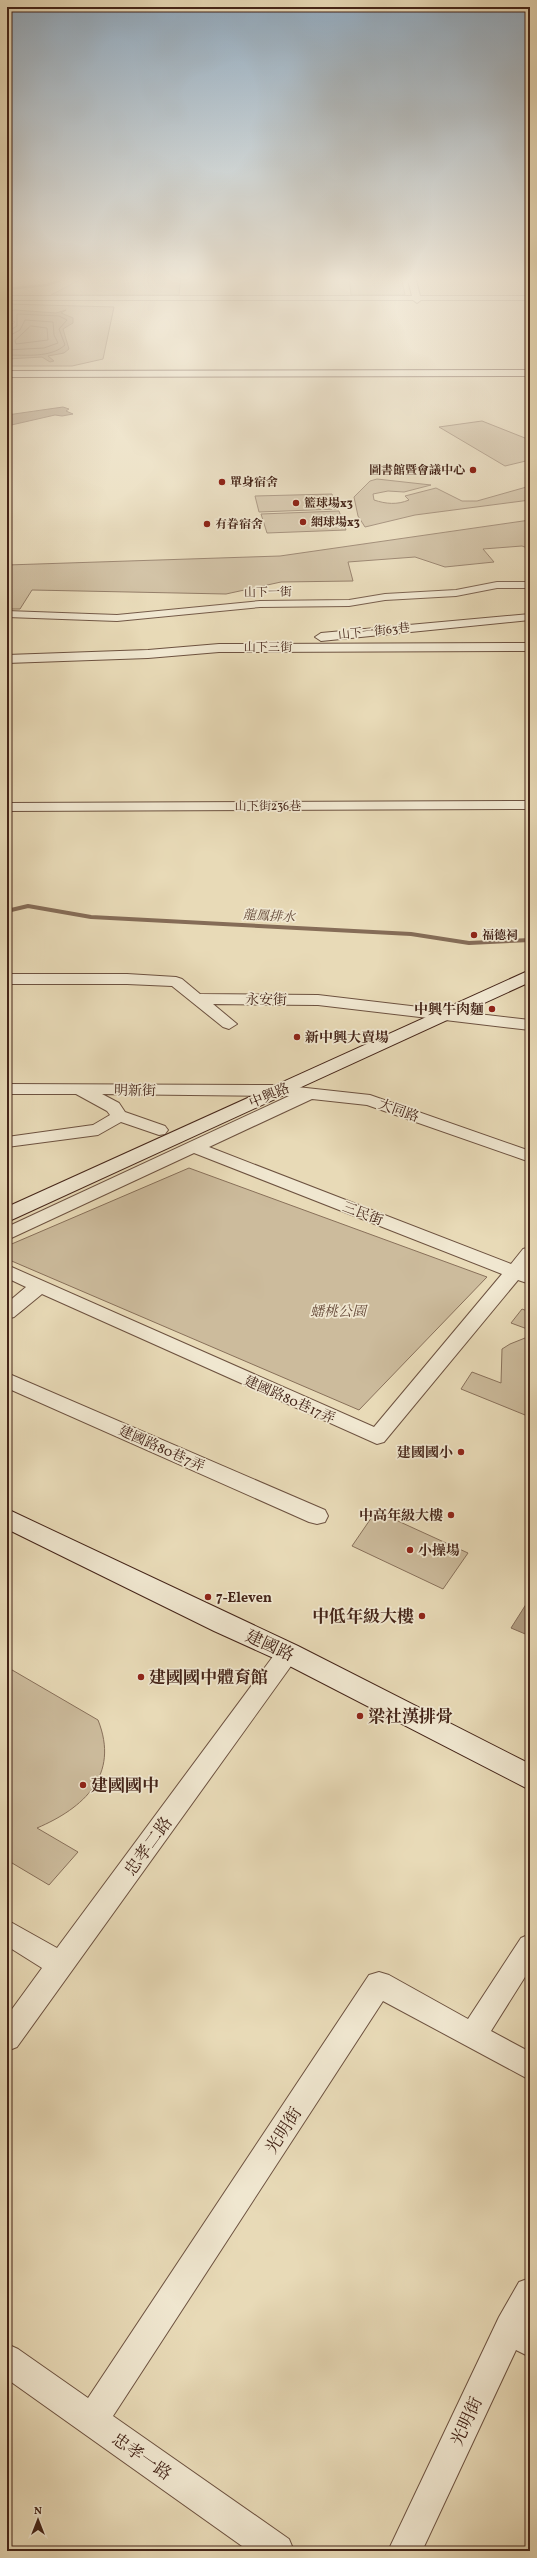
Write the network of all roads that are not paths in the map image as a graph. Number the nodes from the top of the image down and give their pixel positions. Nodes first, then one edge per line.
1 (530, 584) edge
2 (7, 614) edge
3 (530, 618) edge
4 (530, 647) edge
5 (219, 648) junction
6 (7, 659) edge
7 (530, 805) edge
8 (7, 807) edge
9 (530, 960) edge
10 (530, 975) edge
11 (7, 979) edge
12 (196, 999) junction
13 (416, 1012) junction
14 (444, 1014) junction
15 (229, 1024) dead end
16 (530, 1025) edge
17 (7, 1089) edge
18 (80, 1089) junction
19 (262, 1090) junction
20 (310, 1093) junction
21 (119, 1116) junction
22 (159, 1130) junction
23 (7, 1142) edge
24 (196, 1148) junction
25 (530, 1157) edge
26 (7, 1200) edge
27 (7, 1215) edge
28 (7, 1234) edge
29 (530, 1253) edge
30 (7, 1271) edge
31 (522, 1275) edge
32 (39, 1286) junction
33 (7, 1314) edge
34 (7, 1380) edge
35 (317, 1516) dead end
36 (7, 1518) edge
37 (288, 1653) junction
38 (530, 1778) edge
39 (7, 1932) edge
40 (530, 1946) edge
41 (61, 1965) junction
42 (473, 2035) junction
43 (7, 2038) edge
44 (530, 2066) edge
45 (530, 2293) edge
46 (520, 2334) edge
47 (7, 2360) edge
48 (92, 2420) junction
49 (277, 2551) edge
50 (404, 2551) edge

1 - 2 street, 山下一街
3 - 5 street, 山下一街63巷
4 - 5 street, 山下三街
5 - 6 street, 山下三街
7 - 8 street, 山下街236巷
9 - 13 street, 中興路
10 - 14 street, 中興路
11 - 12 street
12 - 13 street, 永安街
12 - 15 street
13 - 14 street, 永安街
13 - 19 street, 中興路
14 - 16 street, 永安街
14 - 19 street, 中興路
17 - 18 street, 明新街
18 - 19 street, 明新街
18 - 21 street
19 - 20 street, 大同路
19 - 22 street, 中興路
19 - 27 street, 中興路
20 - 24 street
20 - 25 street, 大同路
21 - 22 street
21 - 23 street
22 - 26 street, 中興路
24 - 28 street
24 - 31 street, 三民街
29 - 31 street
30 - 32 street, 建國路80巷17弄
31 - 32 street, 建國路80巷17弄
32 - 33 street
34 - 35 street, 建國路80巷7弄
36 - 37 street, 建國路
37 - 38 street, 建國路
37 - 41 street, 忠孝二路
39 - 41 street
40 - 42 street
41 - 43 street, 忠孝二路
42 - 44 street, 光明街
42 - 48 street, 光明街
45 - 46 street, 光明街
46 - 50 street, 光明街
47 - 48 street, 忠孝一路
48 - 49 street, 忠孝一路

